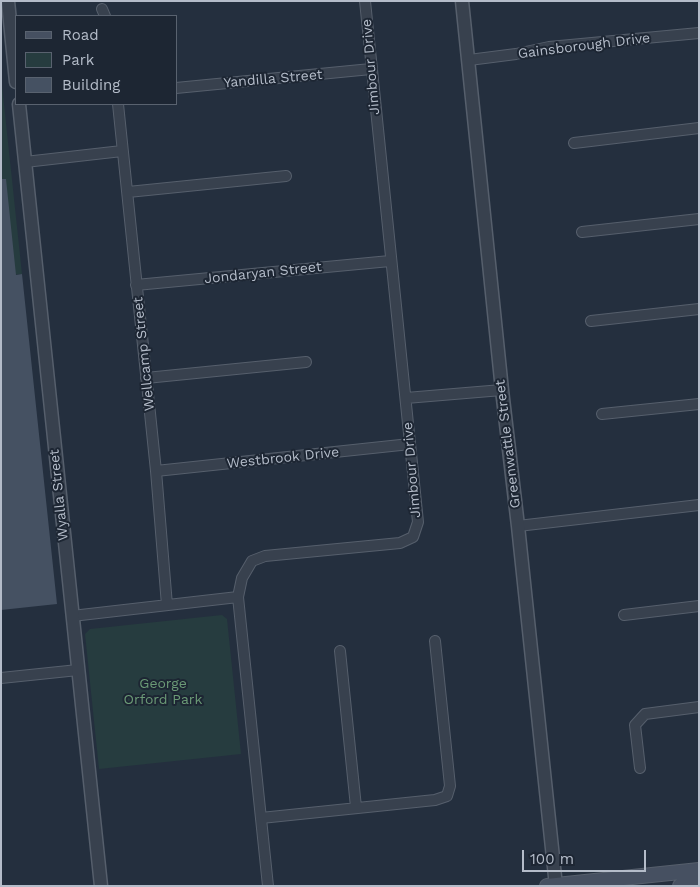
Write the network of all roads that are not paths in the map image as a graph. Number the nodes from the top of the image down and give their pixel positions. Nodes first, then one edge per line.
1 (8, 1) edge
2 (365, 1) edge
3 (462, 1) edge
4 (699, 33) edge
5 (469, 60) junction
6 (371, 70) junction
7 (15, 72) edge
8 (178, 88) edge
9 (18, 105) edge
10 (118, 105) edge
11 (699, 128) edge
12 (574, 143) dead end
13 (122, 151) junction
14 (25, 162) junction
15 (286, 176) dead end
16 (128, 192) junction
17 (699, 219) edge
18 (582, 232) dead end
19 (390, 260) junction
20 (136, 285) junction
21 (699, 309) edge
22 (591, 322) dead end
23 (306, 362) dead end
24 (146, 378) junction
25 (502, 390) junction
26 (406, 398) junction
27 (699, 404) edge
28 (602, 414) dead end
29 (410, 444) junction
30 (156, 471) junction
31 (699, 505) edge
32 (518, 526) junction
33 (238, 597) junction
34 (167, 605) junction
35 (699, 606) edge
36 (624, 615) dead end
37 (72, 616) junction
38 (435, 642) dead end
39 (340, 651) dead end
40 (78, 670) junction
41 (1, 678) edge
42 (699, 707) edge
43 (640, 768) dead end
44 (356, 807) junction
45 (261, 818) junction
46 (699, 870) edge
47 (699, 884) edge
48 (553, 885) edge
49 (100, 886) edge
50 (268, 886) edge
51 (680, 886) edge

1 - 7 street
2 - 6 street, Jimbour Drive
3 - 5 street, Greenwattle Street
4 - 5 street, Gainsborough Drive
5 - 25 street, Greenwattle Street
6 - 8 street, Yandilla Street
6 - 19 street, Jimbour Drive
9 - 14 street, Wyalla Street
10 - 13 street, Wellcamp Street
11 - 12 street
13 - 14 street
13 - 16 street, Wellcamp Street
14 - 37 street, Wyalla Street
15 - 16 street
16 - 20 street, Wellcamp Street
17 - 18 street
19 - 20 street, Jondaryan Street
19 - 26 street, Jimbour Drive
20 - 24 street, Wellcamp Street
21 - 22 street
23 - 24 street
24 - 30 street, Wellcamp Street
25 - 26 street
25 - 32 street, Greenwattle Street
26 - 29 street, Jimbour Drive
27 - 28 street
29 - 30 street, Westbrook Drive
29 - 33 street, Jimbour Drive
30 - 34 street, Wellcamp Street
31 - 32 street
32 - 48 street, Greenwattle Street
33 - 34 street
33 - 45 street, Jimbour Drive
34 - 37 street
35 - 36 street
37 - 40 street, Wyalla Street
38 - 44 street
39 - 44 street
40 - 41 street
40 - 49 street, Wyalla Street
42 - 43 street
44 - 45 street
45 - 50 street, Jimbour Drive
46 - 48 main road
47 - 51 main road

